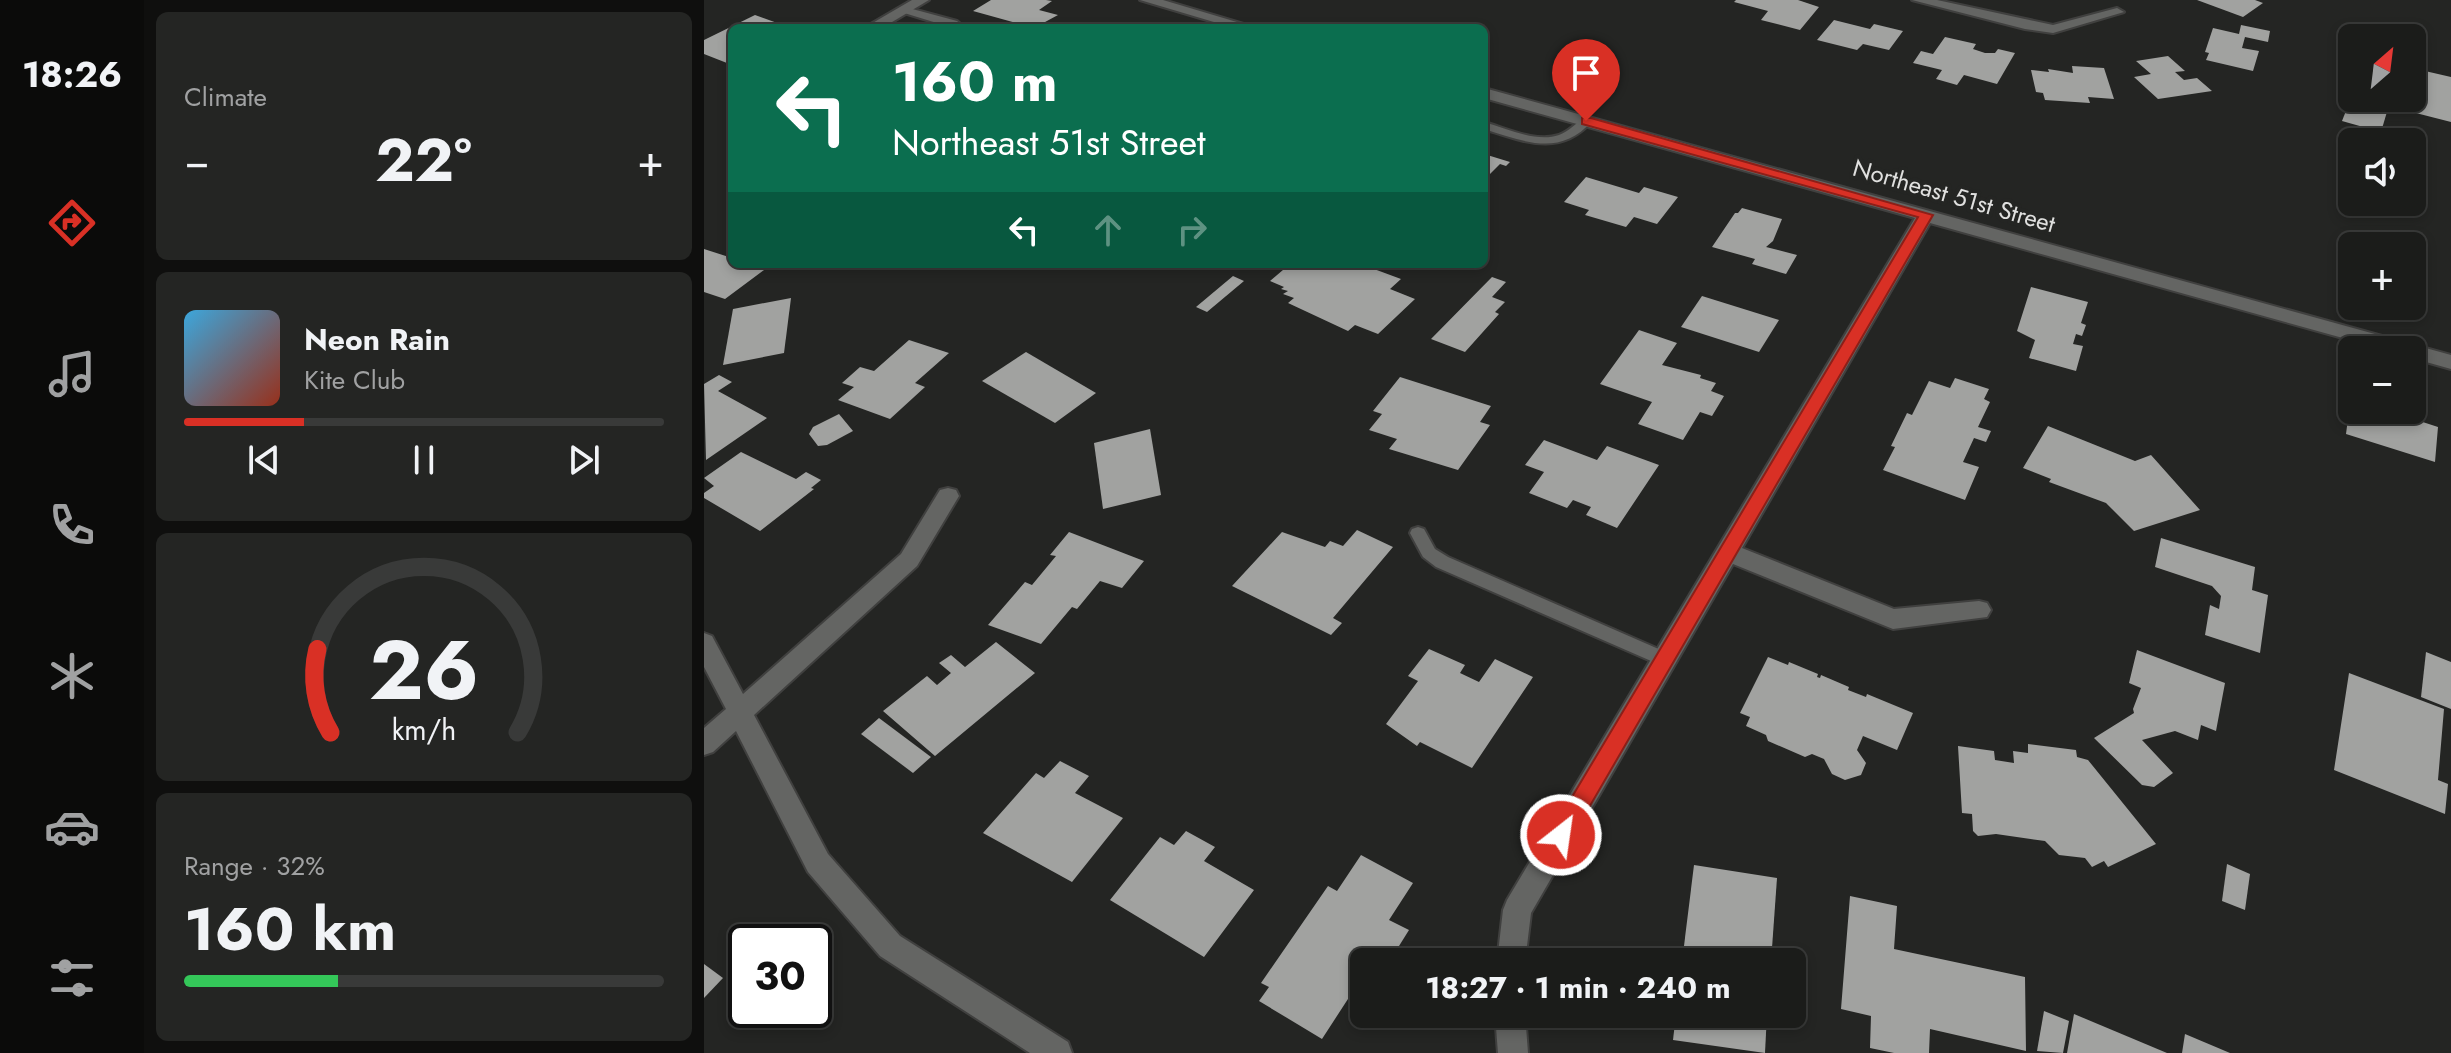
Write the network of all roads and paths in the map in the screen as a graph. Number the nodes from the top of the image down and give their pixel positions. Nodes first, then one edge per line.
1 (922, 0) edge
2 (1147, 0) edge
3 (1919, 0) edge
4 (905, 10) junction
5 (2117, 12) dead end
6 (879, 24) edge
7 (954, 24) edge
8 (1235, 24) edge
9 (1488, 94) edge
10 (1586, 121) junction
11 (1488, 126) edge
12 (1926, 215) junction
13 (2361, 336) edge
14 (2426, 354) edge
15 (2451, 362) edge
16 (948, 496) dead end
17 (1418, 533) dead end
18 (1727, 552) junction
19 (1979, 610) dead end
20 (704, 643) edge
21 (1664, 659) junction
22 (739, 713) junction
23 (704, 744) edge
24 (1513, 948) edge
25 (1511, 1028) edge
26 (1057, 1053) edge
27 (1513, 1053) edge

1 - 4 street
2 - 8 street
3 - 5 street
4 - 6 street
4 - 7 lane
9 - 10 street, Northeast 51st Street
10 - 11 lane
10 - 12 street, Northeast 51st Street
12 - 13 street, Northeast 51st Street
12 - 18 street
14 - 15 street, Northeast 51st Street
16 - 22 street
17 - 21 lane
18 - 19 street
18 - 21 street
20 - 22 street
21 - 24 street
22 - 23 street
22 - 26 street
25 - 27 street

